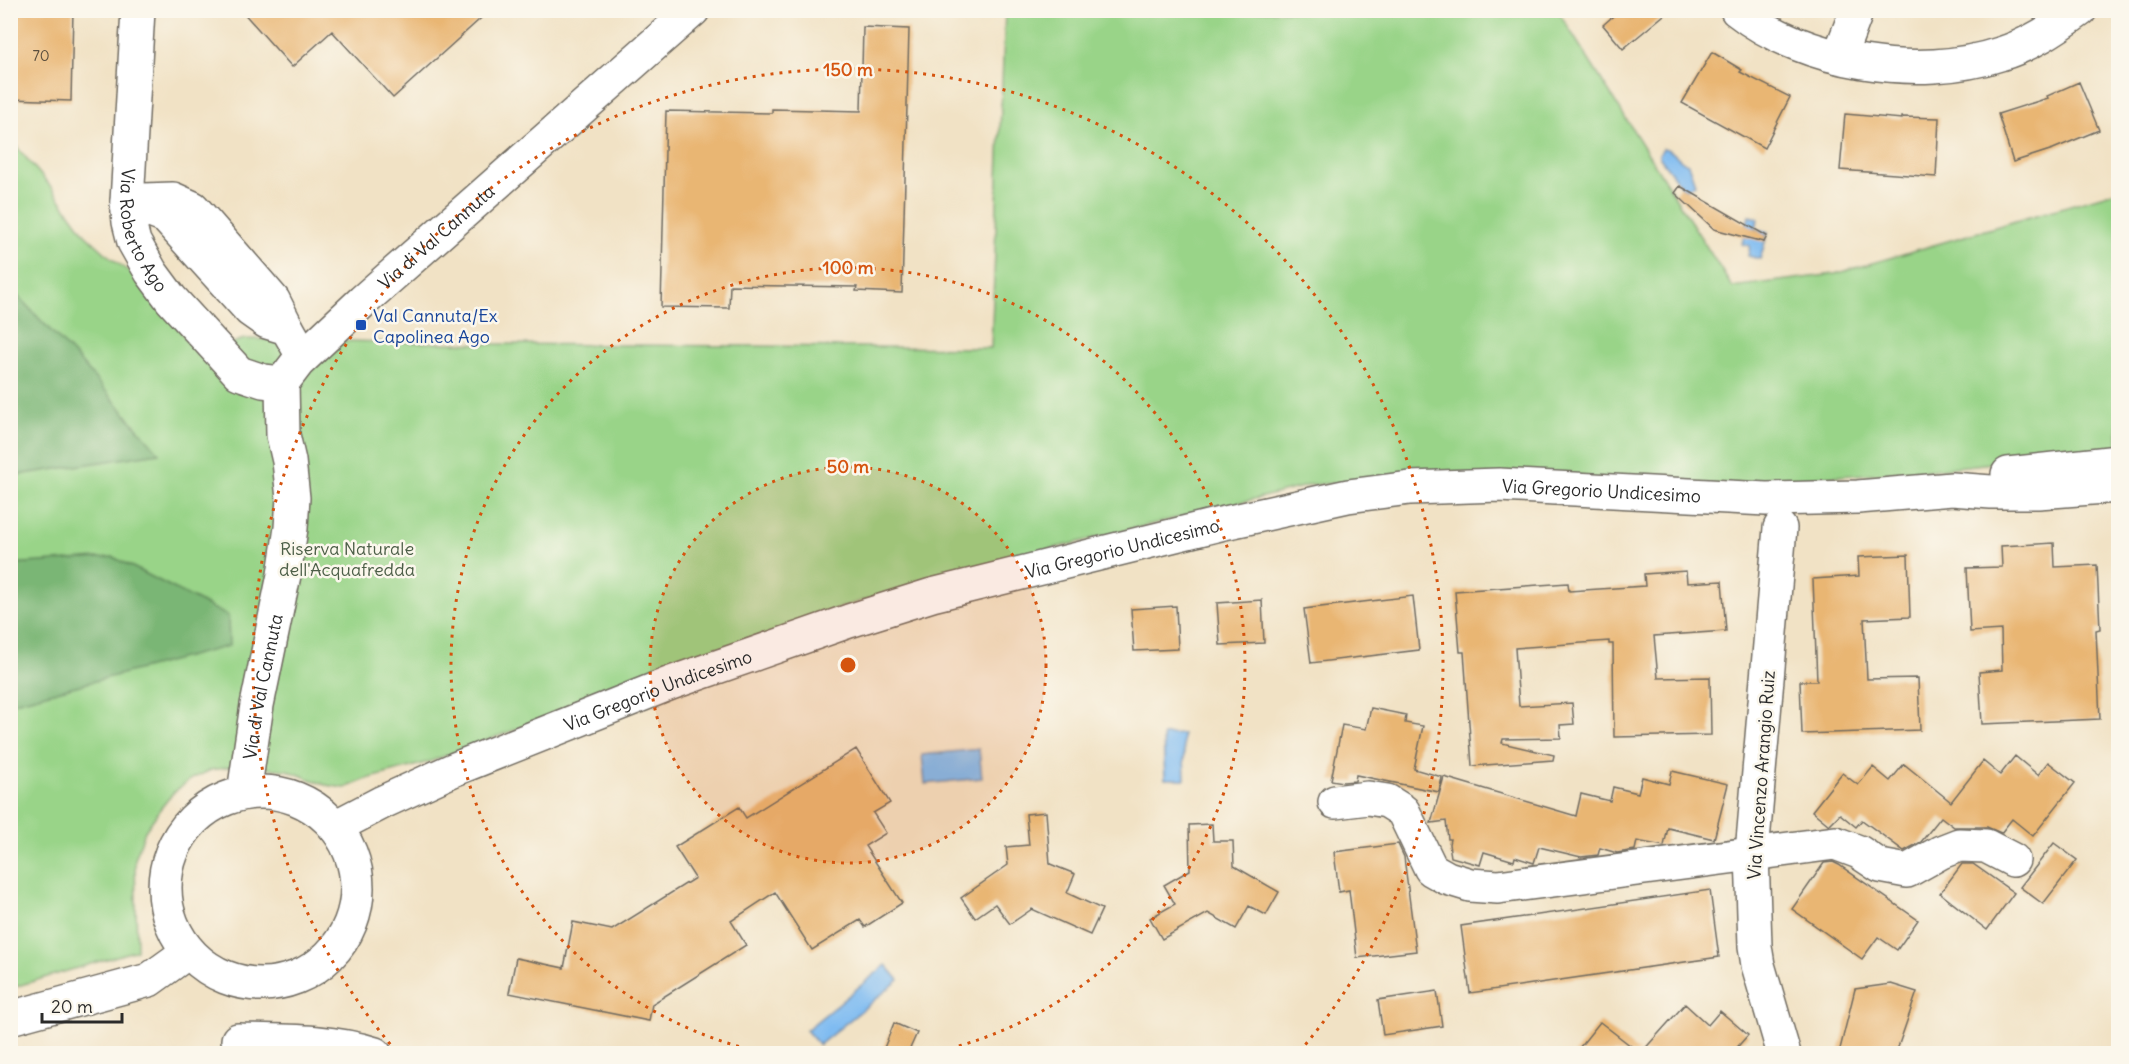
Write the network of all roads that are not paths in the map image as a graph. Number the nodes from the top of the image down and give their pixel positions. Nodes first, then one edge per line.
1 (138, 10) edge
2 (693, 10) edge
3 (1737, 10) edge
4 (1857, 10) edge
5 (2080, 10) edge
6 (1839, 57) junction
7 (127, 202) junction
8 (303, 356) junction
9 (282, 383) junction
10 (2118, 462) edge
11 (2118, 486) edge
12 (1952, 489) junction
13 (1780, 528) dead end
14 (244, 793) junction
15 (1335, 802) dead end
16 (335, 827) junction
17 (1752, 853) junction
18 (2013, 860) dead end
19 (188, 952) junction
20 (10, 1018) edge
21 (238, 1040) dead end
22 (375, 1053) edge
23 (1784, 1053) edge

1 - 7 street, Via Roberto Ago
2 - 8 street, Via di Val Cannuta
3 - 6 street
4 - 6 street
5 - 6 street
7 - 8 street
7 - 9 street, Via Roberto Ago
8 - 9 street, Via di Val Cannuta
9 - 14 street, Via di Val Cannuta
10 - 12 street, Via Gregorio Undicesimo
11 - 12 street, Via Gregorio Undicesimo
12 - 16 street, Via Gregorio Undicesimo
13 - 17 street, Via Vincenzo Arangio Ruiz
14 - 16 street
14 - 19 street
15 - 17 street
16 - 19 street
17 - 18 street
17 - 23 street, Via Vincenzo Arangio Ruiz
19 - 20 street
21 - 22 street

